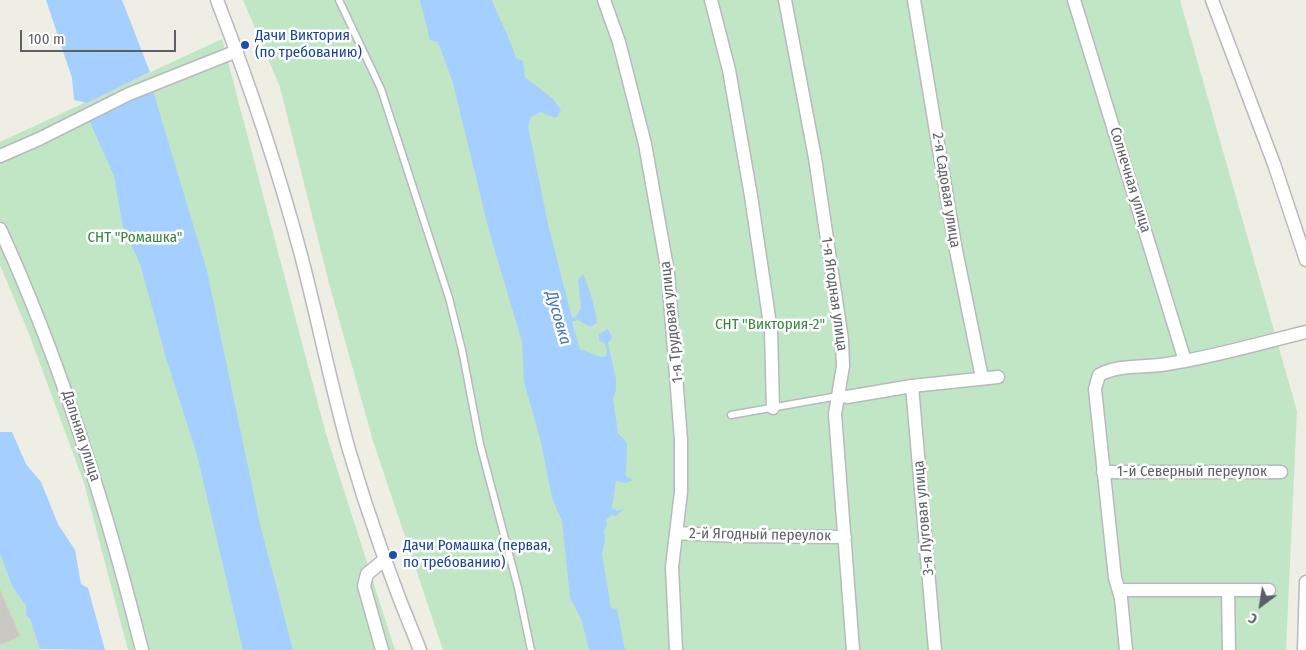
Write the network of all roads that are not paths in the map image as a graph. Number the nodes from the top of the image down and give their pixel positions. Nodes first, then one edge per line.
1 (217, 0) edge
2 (339, 0) edge
3 (604, 0) edge
4 (711, 0) edge
5 (785, 0) edge
6 (914, 0) edge
7 (1074, 0) edge
8 (1212, 0) edge
9 (236, 50) junction
10 (0, 156) edge
11 (0, 228) edge
12 (1306, 260) edge
13 (1306, 332) edge
14 (1185, 361) junction
15 (998, 377) dead end
16 (982, 378) junction
17 (912, 386) junction
18 (838, 396) junction
19 (773, 408) junction
20 (730, 414) dead end
21 (1103, 472) junction
22 (1281, 472) dead end
23 (676, 533) junction
24 (845, 537) junction
25 (384, 560) junction
26 (1306, 582) edge
27 (1119, 590) junction
28 (1228, 590) junction
29 (1269, 590) dead end
30 (142, 650) edge
31 (382, 650) edge
32 (420, 650) edge
33 (531, 650) edge
34 (676, 650) edge
35 (853, 650) edge
36 (935, 650) edge
37 (1126, 650) edge
38 (1229, 650) edge
39 (1304, 650) edge

1 - 9 street
2 - 33 lane
3 - 23 street, 1-я Трудовая улица
4 - 19 street
5 - 18 street, 1-я Ягодная улица
6 - 16 street, 2-я Садовая улица
7 - 14 street, Солнечная улица
8 - 12 street
9 - 10 street
9 - 25 street
11 - 30 street, Дальняя улица
13 - 14 street
14 - 21 street
15 - 16 street
16 - 17 street
17 - 18 street
17 - 36 street, 3-я Луговая улица
18 - 19 lane
18 - 24 street, 1-я Ягодная улица
19 - 20 lane
21 - 22 street, 1-й Северный переулок
21 - 27 street
23 - 24 street, 2-й Ягодный переулок
23 - 34 street, 1-я Трудовая улица
24 - 35 street, 1-я Ягодная улица
25 - 31 street
25 - 32 street
26 - 39 street
27 - 28 street
27 - 37 street
28 - 29 street
28 - 38 street

